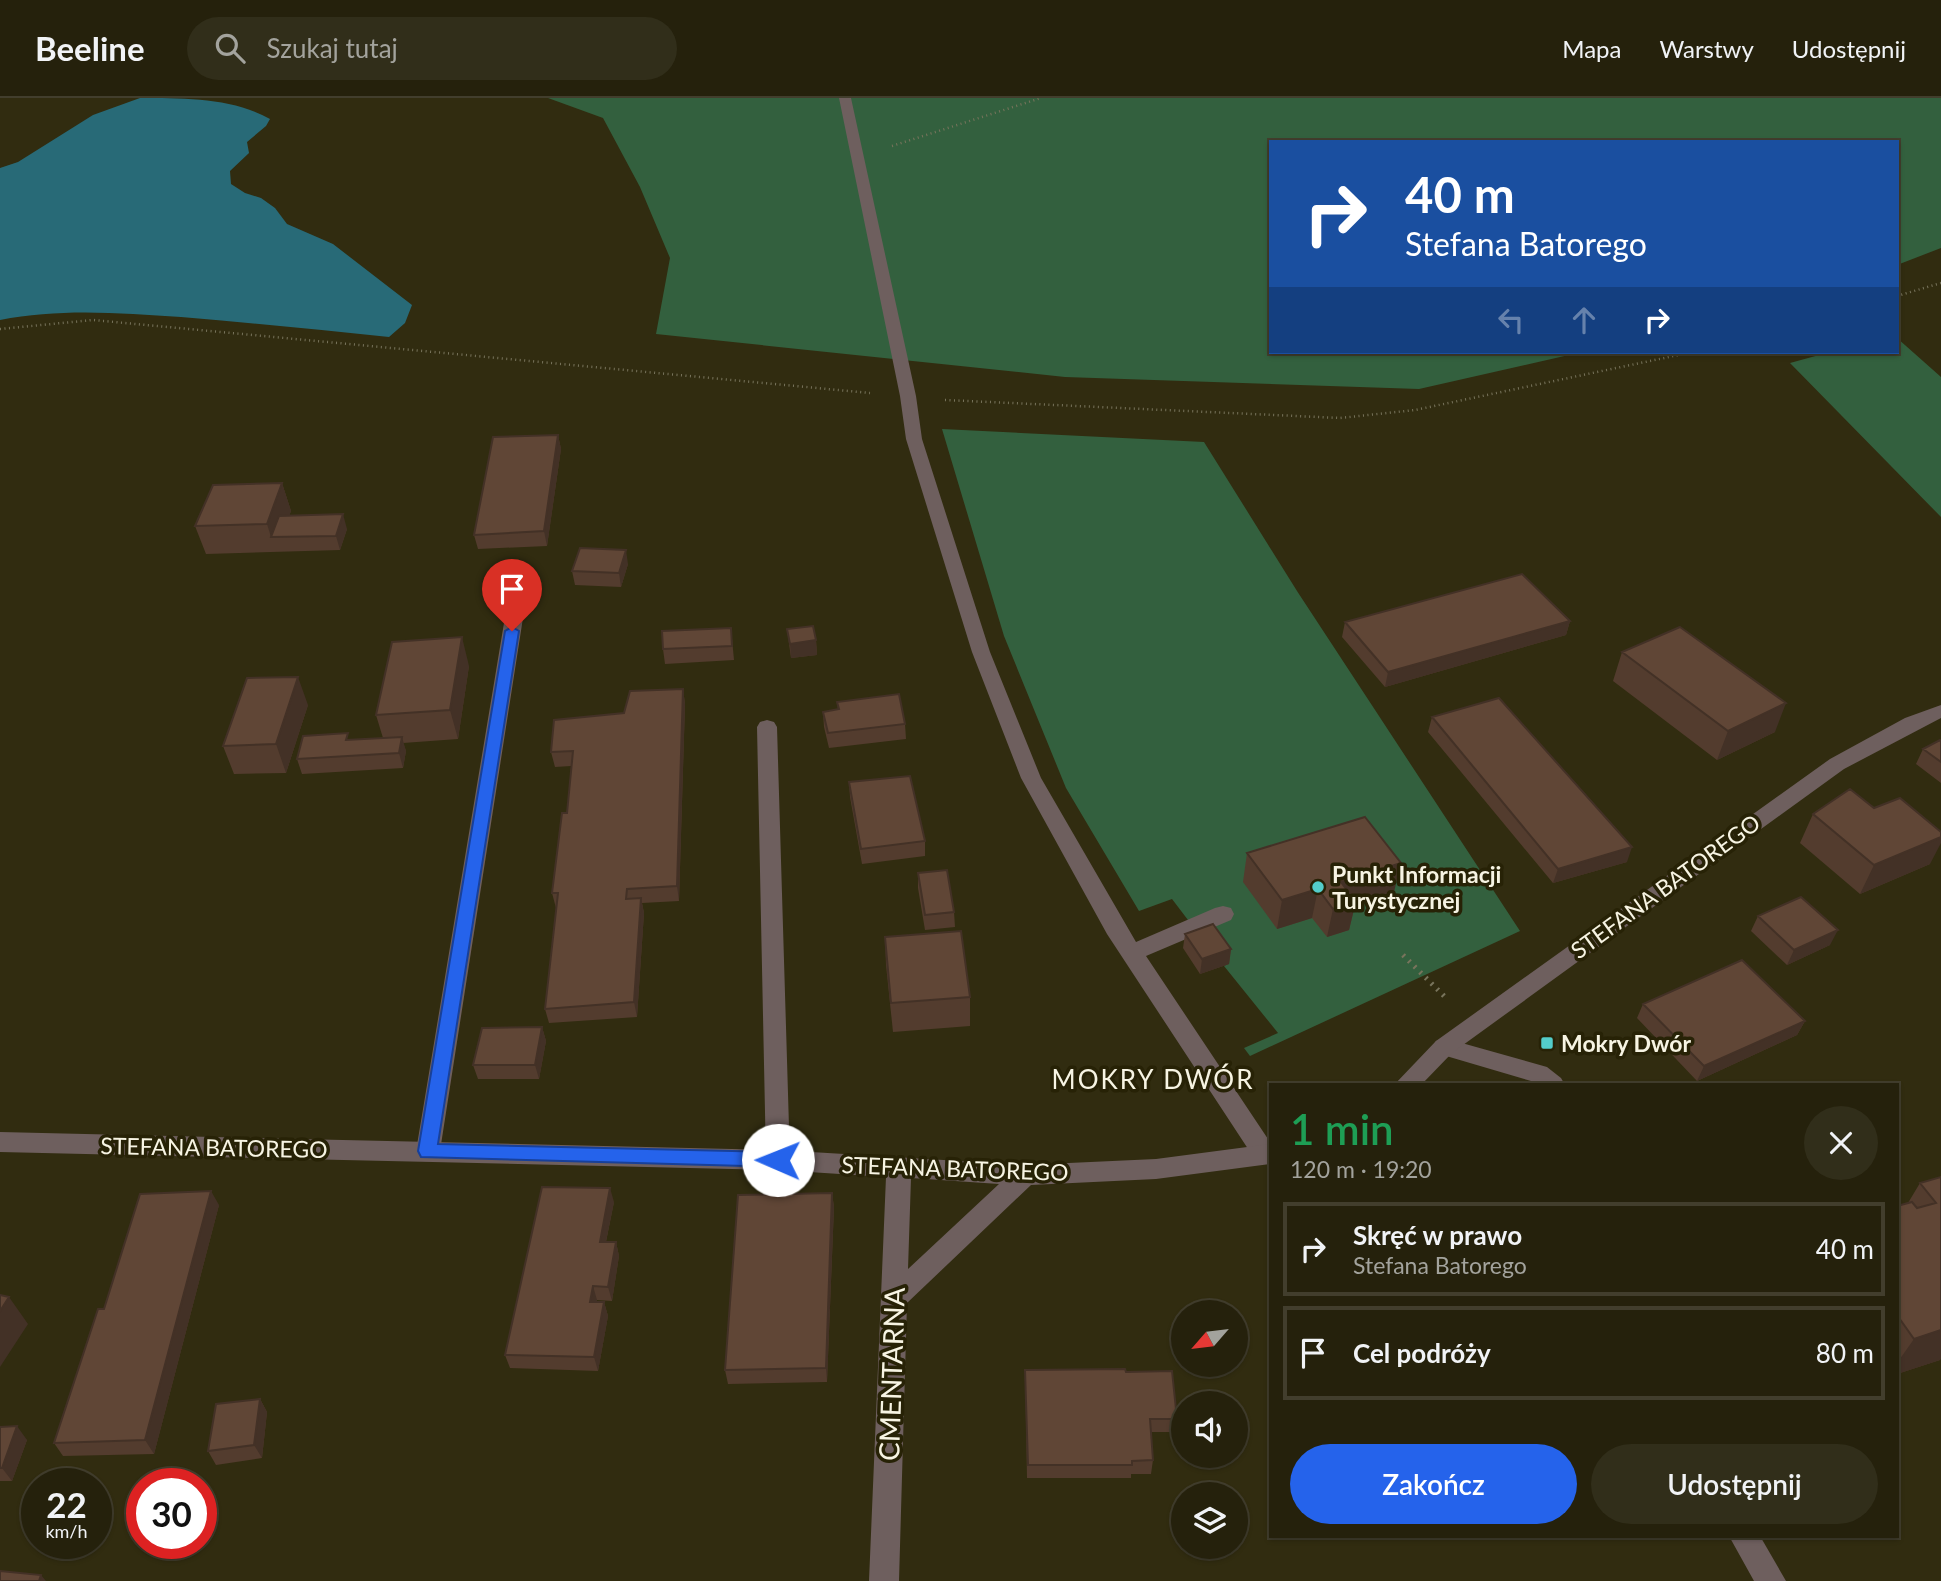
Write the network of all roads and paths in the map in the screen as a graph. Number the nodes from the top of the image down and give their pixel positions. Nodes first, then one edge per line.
1 (845, 98) edge
2 (1041, 98) edge
3 (858, 157) junction
4 (1941, 283) edge
5 (1899, 295) edge
6 (0, 329) edge
7 (1683, 354) edge
8 (908, 396) junction
9 (516, 605) dead end
10 (1941, 710) edge
11 (767, 727) dead end
12 (1223, 914) dead end
13 (1131, 953) junction
14 (1403, 955) dead end
15 (1474, 1024) junction
16 (1444, 1047) junction
17 (1408, 1083) edge
18 (1550, 1083) edge
19 (0, 1142) edge
20 (428, 1151) junction
21 (1268, 1154) edge
22 (778, 1160) junction
23 (899, 1167) junction
24 (1025, 1175) junction
25 (894, 1299) junction
26 (1744, 1538) edge
27 (884, 1581) edge
28 (1771, 1581) edge

1 - 3 street
2 - 3 path
3 - 8 street
4 - 5 path
6 - 8 path
7 - 8 path
8 - 13 street
9 - 20 street
10 - 15 street, STEFANA BATOREGO
11 - 22 street
12 - 13 street
13 - 21 street
14 - 15 path
15 - 16 street, STEFANA BATOREGO
16 - 17 street, STEFANA BATOREGO
16 - 18 street
19 - 20 street, STEFANA BATOREGO
20 - 22 street, STEFANA BATOREGO
21 - 24 street, STEFANA BATOREGO
22 - 23 street, STEFANA BATOREGO
23 - 24 street, STEFANA BATOREGO
23 - 25 street, CMENTARNA
24 - 25 street
25 - 27 street, CMENTARNA
26 - 28 street

